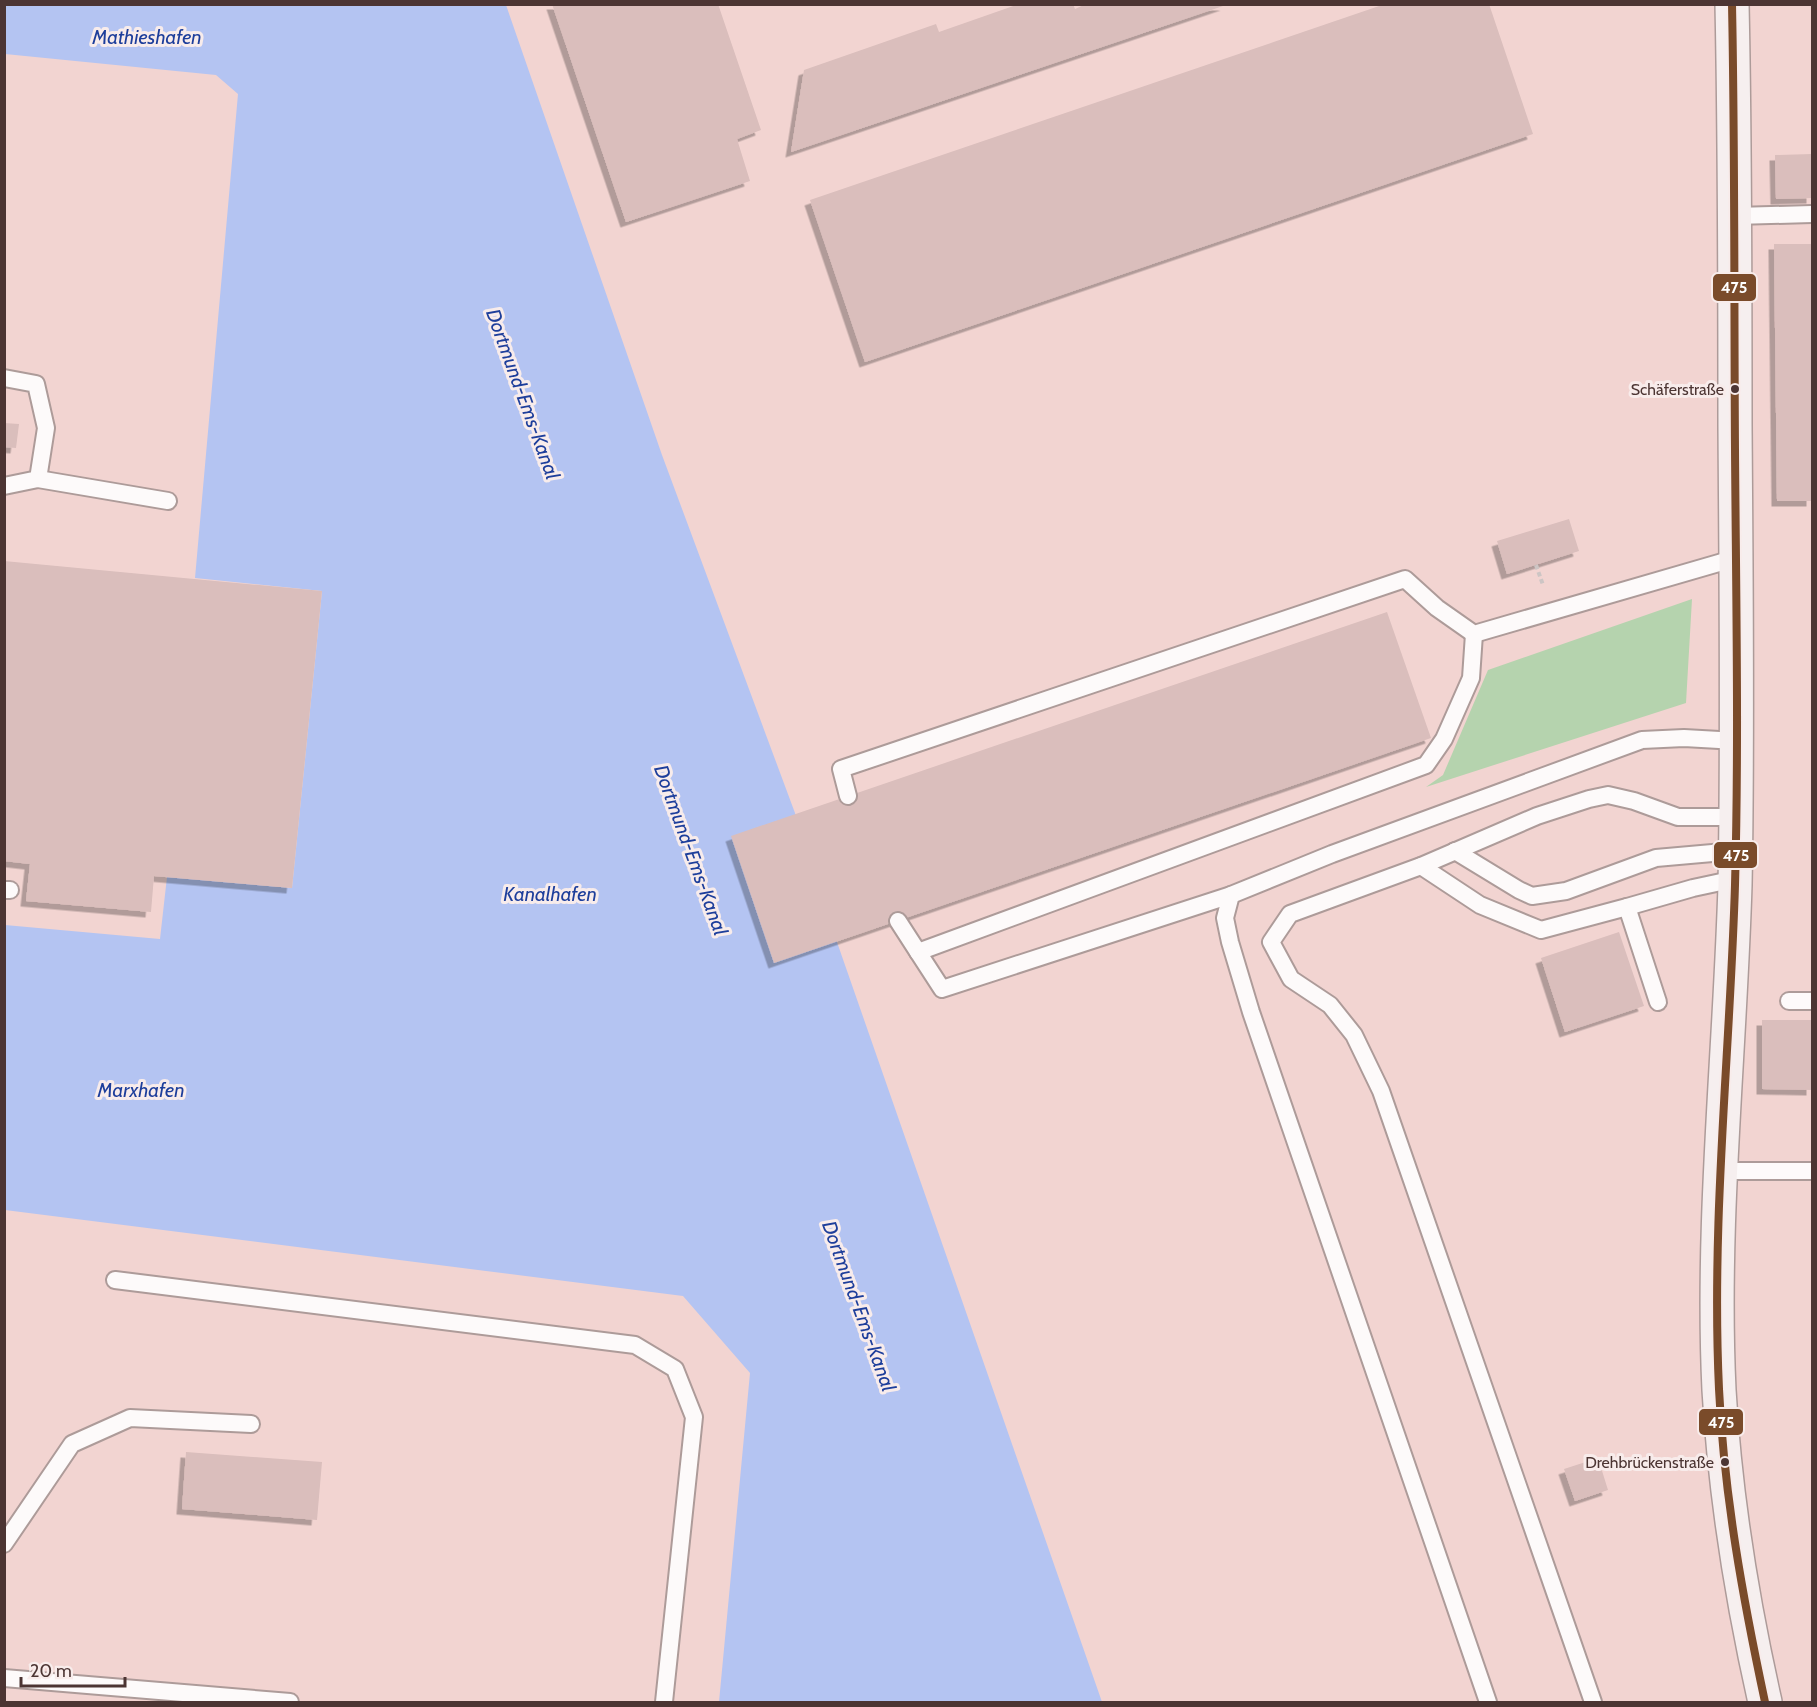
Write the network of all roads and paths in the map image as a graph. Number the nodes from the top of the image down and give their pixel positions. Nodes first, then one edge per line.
1 (1732, 4) edge
2 (1812, 214) edge
3 (1735, 216) junction
4 (4, 378) edge
5 (38, 479) junction
6 (4, 486) edge
7 (168, 501) dead end
8 (1736, 558) junction
9 (1536, 565) dead end
10 (1543, 585) dead end
11 (1474, 634) junction
12 (1737, 741) junction
13 (848, 796) dead end
14 (1735, 817) junction
15 (1455, 851) junction
16 (1735, 865) junction
17 (1421, 866) junction
18 (1231, 895) junction
19 (1627, 907) junction
20 (898, 921) dead end
21 (918, 952) junction
22 (1789, 1001) dead end
23 (1812, 1001) edge
24 (1658, 1002) dead end
25 (1720, 1171) junction
26 (1812, 1171) edge
27 (115, 1280) dead end
28 (251, 1424) dead end
29 (4, 1544) edge
30 (4, 1678) edge
31 (155, 1697) edge
32 (290, 1702) edge
33 (664, 1702) edge
34 (1488, 1702) edge
35 (1593, 1702) edge
36 (1765, 1702) edge

1 - 3 main road
2 - 3 lane
3 - 8 main road
4 - 5 lane
5 - 6 lane
5 - 7 lane
8 - 11 lane
8 - 12 main road
9 - 10 path
11 - 13 lane
11 - 21 lane
12 - 14 main road
12 - 18 lane
14 - 15 lane
14 - 16 main road
15 - 16 lane
15 - 17 lane
16 - 19 lane
16 - 25 main road
17 - 19 lane
17 - 35 lane
18 - 21 lane
18 - 34 lane
19 - 24 lane
20 - 21 lane
22 - 23 lane
25 - 26 lane
25 - 36 main road
27 - 33 lane
28 - 29 lane
30 - 31 lane
31 - 32 lane

